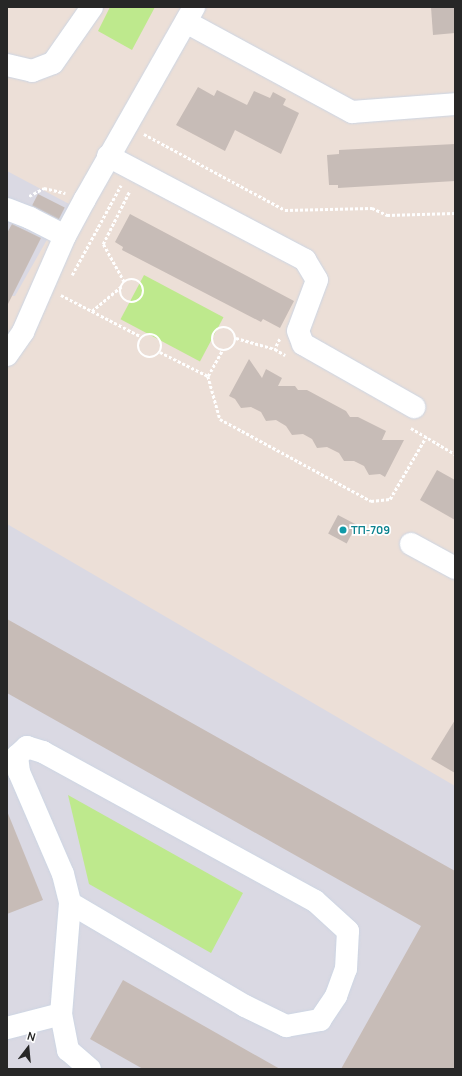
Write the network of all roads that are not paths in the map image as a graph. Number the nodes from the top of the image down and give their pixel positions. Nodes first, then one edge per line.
1 (92, 7) edge
2 (190, 15) edge
3 (7, 65) edge
4 (455, 104) edge
5 (105, 161) junction
6 (7, 209) edge
7 (65, 236) junction
8 (7, 355) edge
9 (410, 416) road end
10 (411, 544) dead end
11 (455, 568) edge
12 (70, 903) junction
13 (61, 1014) junction
14 (7, 1028) edge
15 (90, 1069) edge

1 - 3 lane
2 - 4 lane
2 - 5 lane
5 - 7 lane
5 - 9 lane
6 - 7 lane
7 - 8 lane
10 - 11 lane
12 - 12 lane
12 - 13 lane
13 - 14 lane
13 - 15 lane

